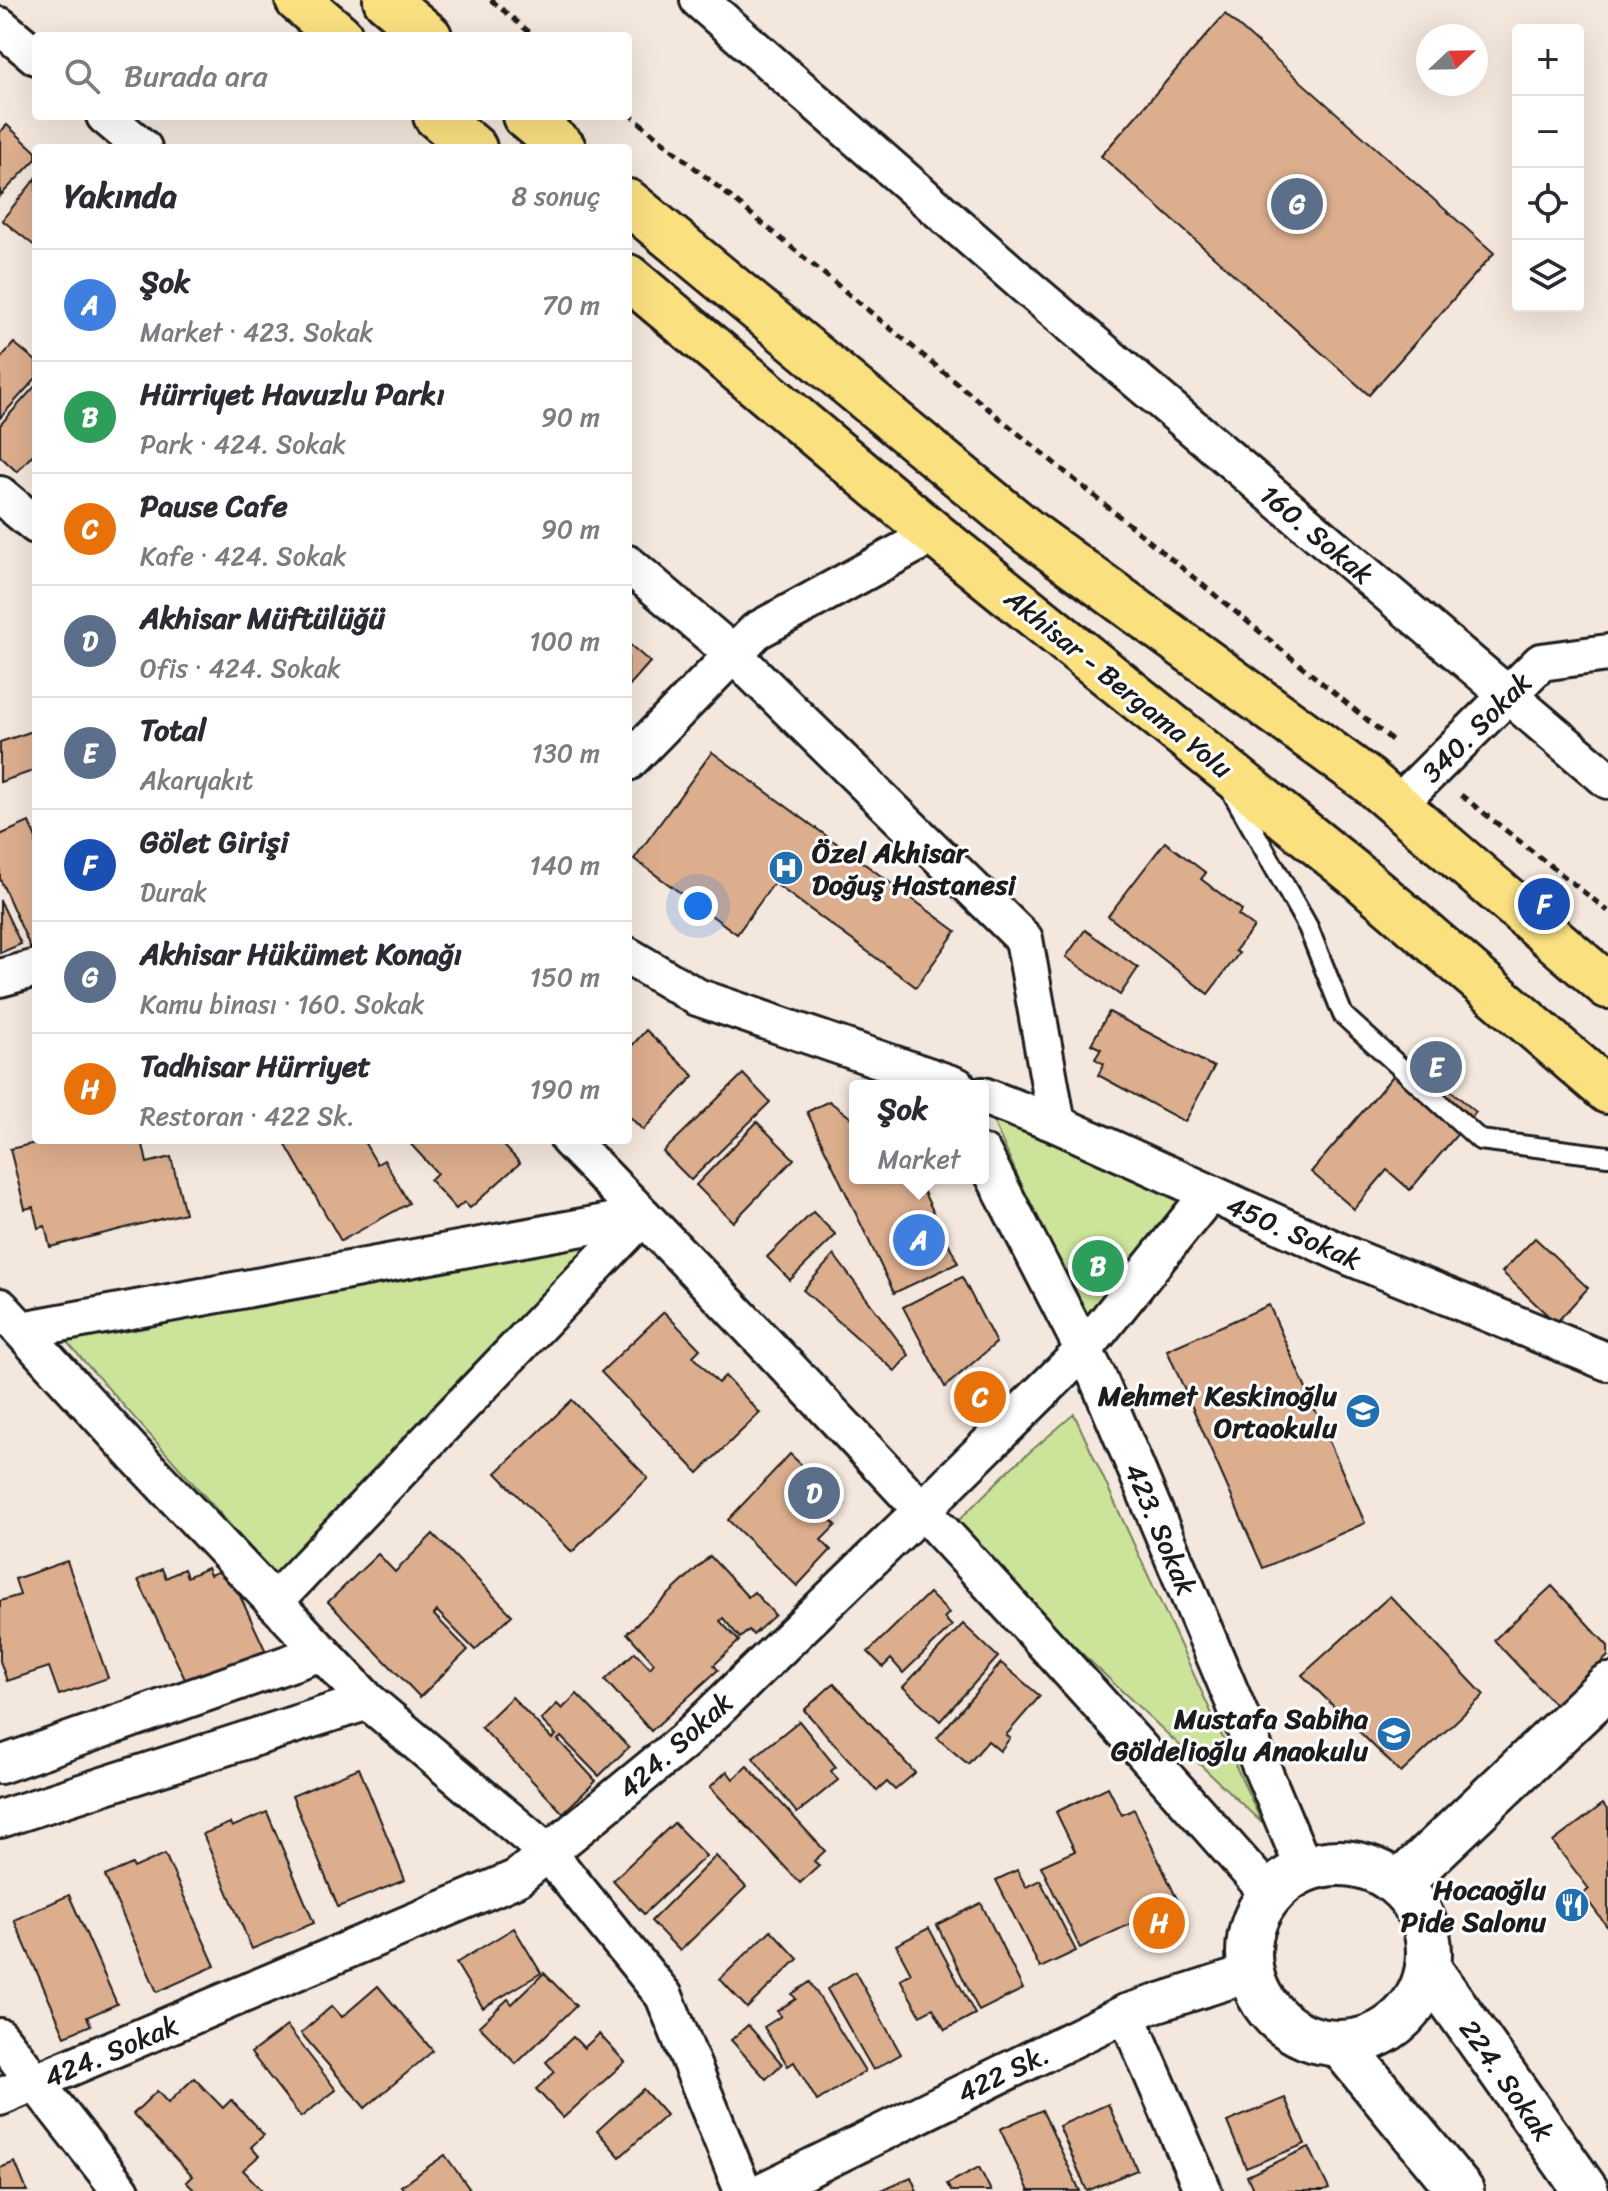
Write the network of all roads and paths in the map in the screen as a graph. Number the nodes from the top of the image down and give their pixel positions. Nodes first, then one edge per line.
1 (298, 0) edge
2 (386, 0) edge
3 (491, 0) edge
4 (715, 3) edge
5 (0, 26) edge
6 (335, 32) edge
7 (424, 32) edge
8 (529, 32) edge
9 (32, 53) edge
10 (632, 116) edge
11 (110, 120) edge
12 (441, 120) edge
13 (530, 120) edge
14 (138, 144) edge
15 (469, 144) edge
16 (558, 144) edge
17 (632, 205) edge
18 (632, 280) edge
19 (0, 495) edge
20 (32, 522) edge
21 (934, 534) junction
22 (632, 567) edge
23 (1608, 653) edge
24 (733, 654) junction
25 (1506, 696) junction
26 (632, 758) edge
27 (1215, 761) junction
28 (1431, 771) junction
29 (1608, 780) edge
30 (1397, 805) junction
31 (1608, 911) edge
32 (632, 958) edge
33 (32, 969) edge
34 (0, 978) edge
35 (1608, 986) edge
36 (936, 1080) edge
37 (1608, 1091) edge
38 (989, 1098) edge
39 (1057, 1124) junction
40 (573, 1144) edge
41 (1608, 1156) edge
42 (989, 1166) edge
43 (1209, 1194) junction
44 (643, 1216) junction
45 (11, 1318) edge
46 (1083, 1351) junction
47 (1608, 1362) edge
48 (921, 1511) junction
49 (274, 1602) junction
50 (322, 1652) junction
51 (1608, 1686) edge
52 (368, 1701) junction
53 (0, 1765) edge
54 (0, 1819) edge
55 (548, 1853) junction
56 (1304, 1868) junction
57 (1398, 1885) junction
58 (1270, 1895) junction
59 (1428, 1968) junction
60 (1251, 1973) junction
61 (1126, 2013) junction
62 (0, 2037) edge
63 (1340, 2044) junction
64 (36, 2083) junction
65 (0, 2097) edge
66 (121, 2191) edge
67 (743, 2191) edge
68 (763, 2191) edge
69 (1203, 2191) edge
70 (1461, 2191) edge
71 (1586, 2191) edge

1 - 6 main road
2 - 7 main road
3 - 8 path
4 - 25 street, 160. Sokak
5 - 9 street
10 - 28 path
11 - 14 street
12 - 15 main road
13 - 16 main road
17 - 30 main road
18 - 21 main road, Akhisar - Bergama Yolu
19 - 20 street
21 - 24 street
21 - 27 main road, Akhisar - Bergama Yolu
22 - 24 street
23 - 25 street, 340. Sokak
24 - 26 street
24 - 39 street
25 - 28 street, 340. Sokak
25 - 29 street, 160. Sokak
27 - 37 main road, Akhisar - Bergama Yolu
27 - 41 lane
28 - 30 street, 340. Sokak
28 - 31 path
30 - 35 main road
32 - 36 street
33 - 34 street
38 - 39 street, 450. Sokak
39 - 43 street, 450. Sokak
40 - 44 street
42 - 46 street, 423. Sokak
43 - 46 street, 424. Sokak
43 - 47 street, 450. Sokak
44 - 45 street
44 - 48 street
44 - 49 street
45 - 49 street
46 - 48 street, 424. Sokak
46 - 56 street, 423. Sokak
48 - 55 street, 424. Sokak
48 - 58 street
49 - 50 street
50 - 52 street
50 - 53 street
51 - 57 street
52 - 54 street
52 - 55 street
55 - 64 street, 424. Sokak
55 - 67 street
56 - 57 street
56 - 58 street
57 - 59 street
58 - 60 street
59 - 63 street
59 - 71 street, 224. Sokak
60 - 61 street, 422 Sk.
60 - 63 street
61 - 68 street, 422 Sk.
61 - 69 street
62 - 64 street
63 - 70 street
64 - 65 street, 424. Sokak
64 - 66 street

